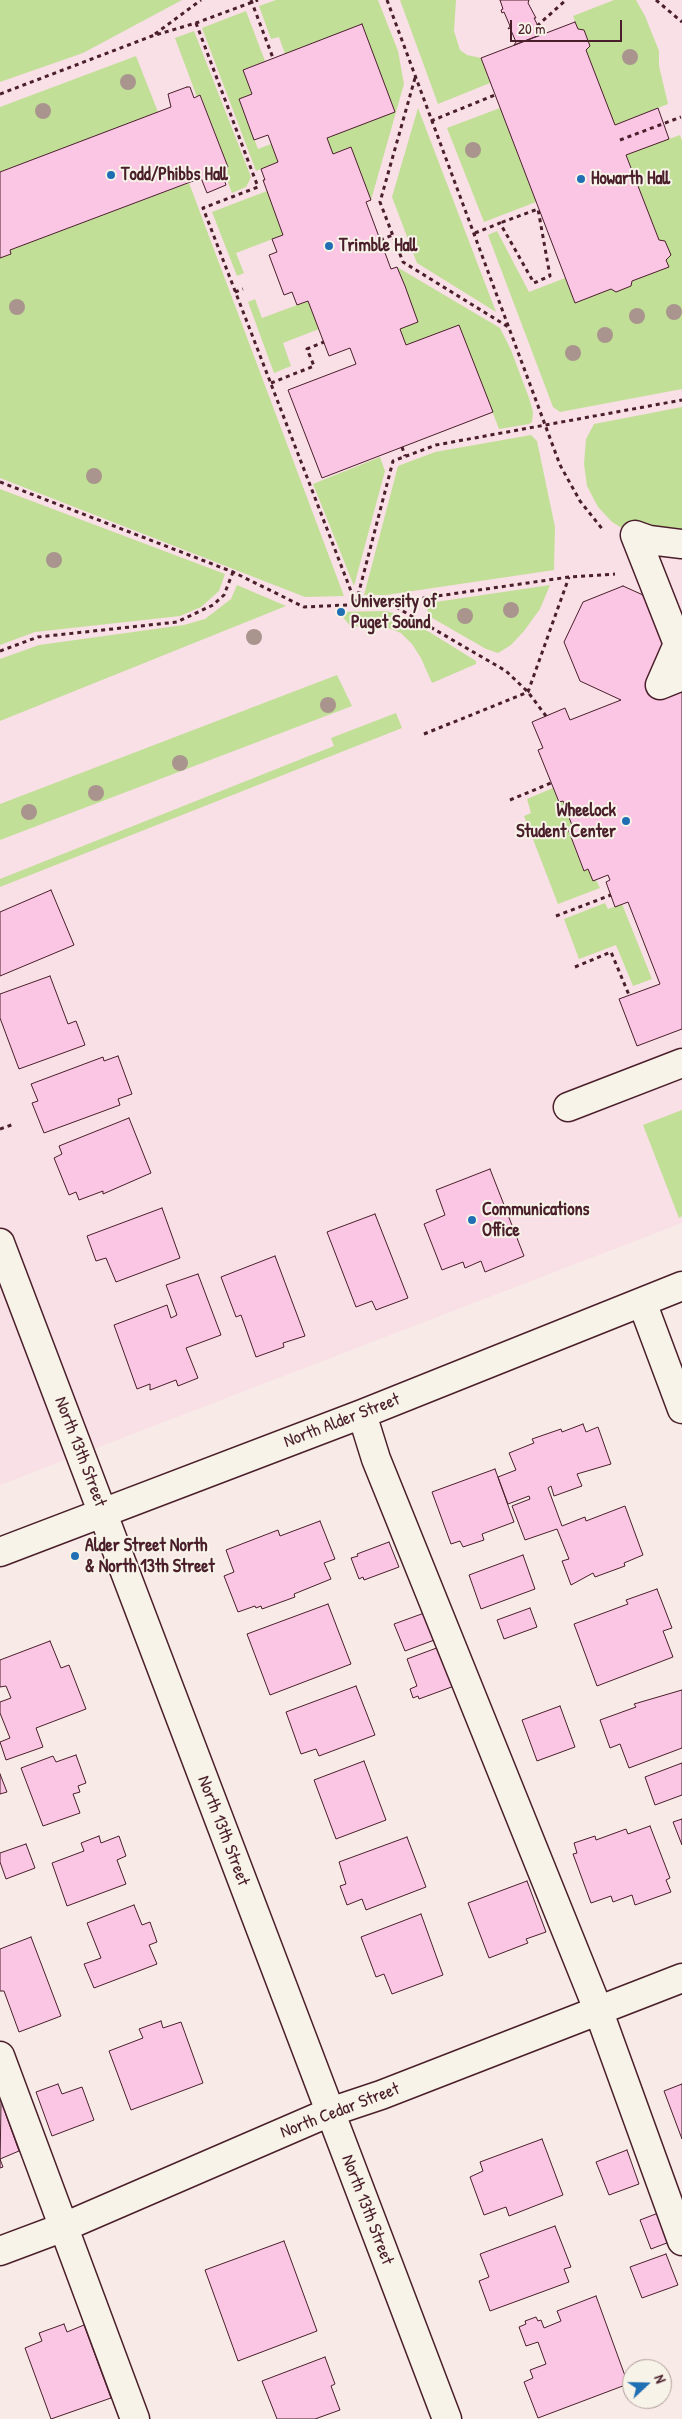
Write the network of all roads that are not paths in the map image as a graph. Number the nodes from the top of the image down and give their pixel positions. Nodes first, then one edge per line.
1 (682, 544) edge
2 (682, 665) edge
3 (682, 1063) edge
4 (568, 1107) dead end
5 (0, 1243) edge
6 (682, 1286) edge
7 (642, 1302) junction
8 (682, 1410) edge
9 (362, 1414) junction
10 (103, 1512) junction
11 (0, 1552) edge
12 (682, 1978) edge
13 (599, 2012) junction
14 (0, 2056) edge
15 (330, 2112) junction
16 (64, 2227) junction
17 (682, 2241) edge
18 (0, 2251) edge
19 (135, 2419) edge
20 (447, 2419) edge

1 - 2 street
3 - 4 street
5 - 10 street, North 13th Street
6 - 7 street, North Alder Street
7 - 8 street
7 - 9 street, North Alder Street
9 - 10 street, North Alder Street
9 - 13 street
10 - 11 street, North Alder Street
10 - 15 street, North 13th Street
12 - 13 street, North Cedar Street
13 - 15 street, North Cedar Street
13 - 17 street
14 - 16 street
15 - 16 street, North Cedar Street
15 - 20 street, North 13th Street
16 - 18 street, North Cedar Street
16 - 19 street

